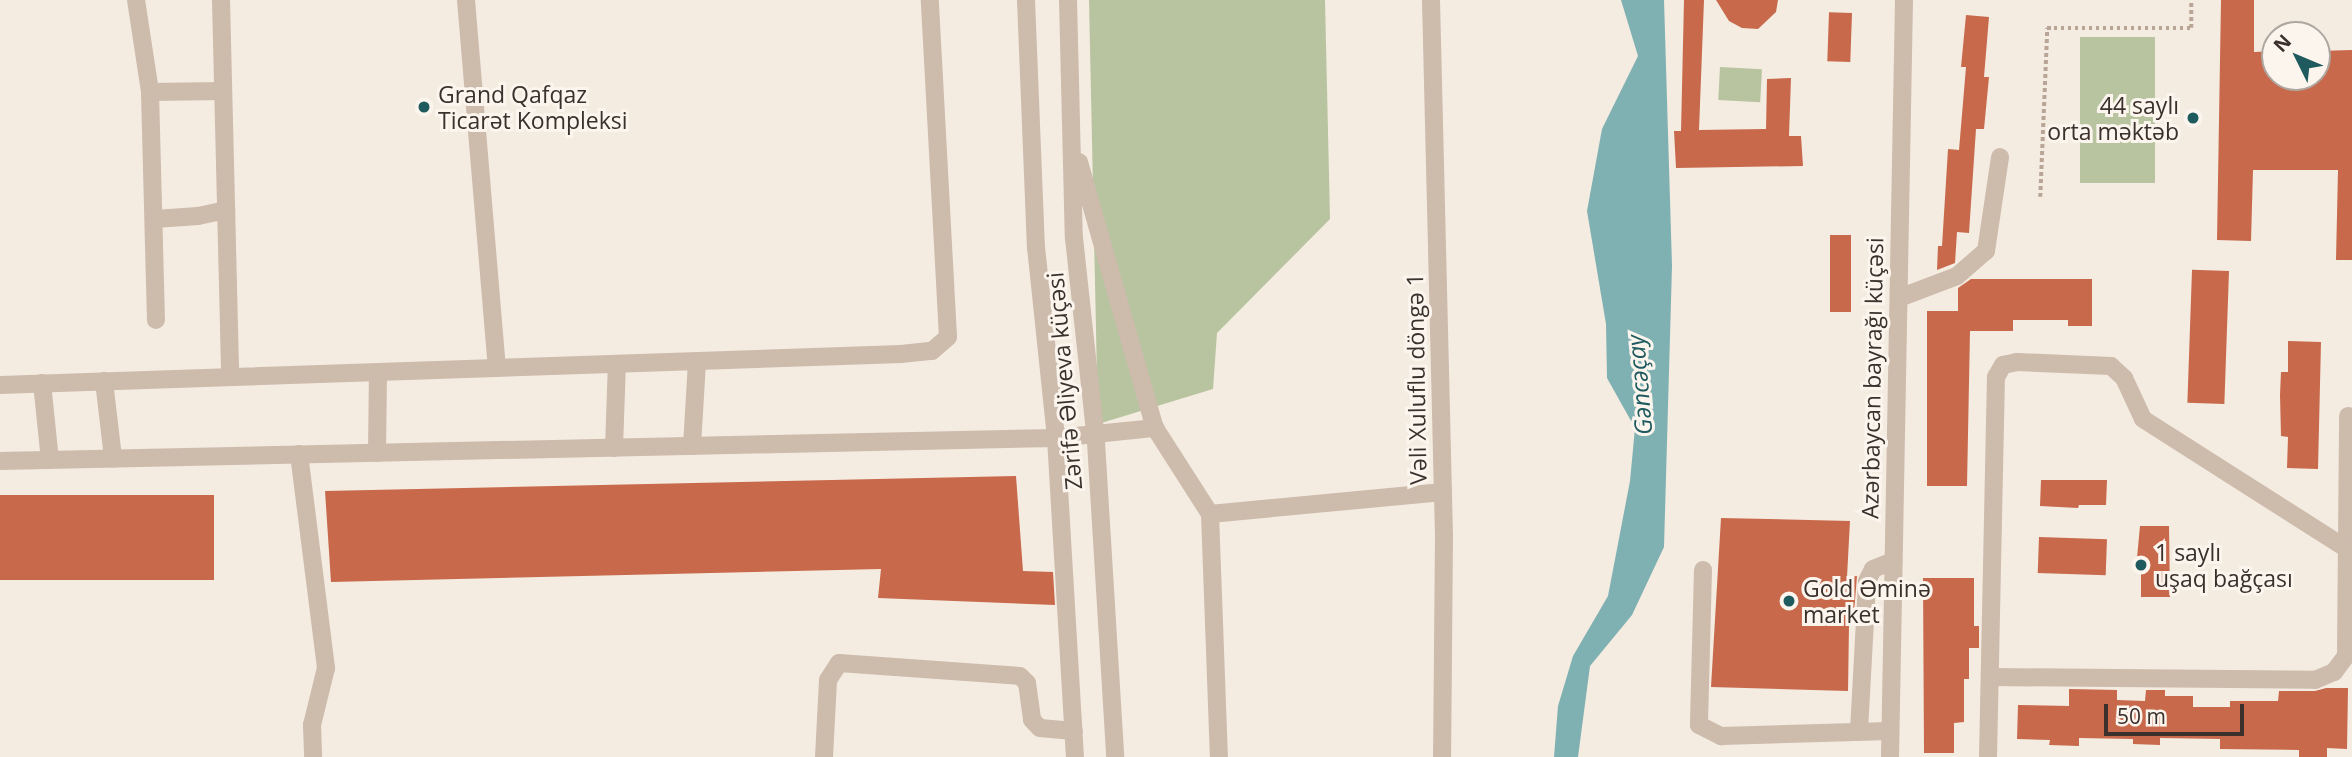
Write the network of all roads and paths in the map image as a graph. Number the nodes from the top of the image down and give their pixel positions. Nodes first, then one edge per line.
1 (136, 0) edge
2 (221, 0) edge
3 (466, 0) edge
4 (930, 0) edge
5 (1026, 0) edge
6 (1068, 0) edge
7 (1431, 0) edge
8 (1904, 0) edge
9 (2191, 0) edge
10 (223, 91) junction
11 (150, 92) junction
12 (1072, 135) junction
13 (2000, 157) dead end
14 (2040, 197) dead end
15 (226, 209) junction
16 (155, 219) junction
17 (1899, 298) junction
18 (156, 320) dead end
19 (697, 361) junction
20 (617, 364) junction
21 (497, 368) junction
22 (378, 372) junction
23 (230, 377) junction
24 (104, 381) junction
25 (42, 383) junction
26 (0, 385) edge
27 (2348, 416) dead end
28 (1155, 428) junction
29 (1095, 433) junction
30 (1056, 438) junction
31 (692, 446) junction
32 (614, 448) junction
33 (377, 453) junction
34 (299, 454) junction
35 (113, 458) junction
36 (50, 460) junction
37 (0, 461) edge
38 (1443, 492) junction
39 (1210, 514) junction
40 (2349, 552) edge
41 (1893, 561) junction
42 (1703, 570) dead end
43 (1990, 677) junction
44 (1074, 731) junction
45 (1859, 731) junction
46 (1890, 731) junction
47 (313, 757) edge
48 (824, 757) edge
49 (1074, 757) edge
50 (1115, 757) edge
51 (1219, 757) edge
52 (1442, 757) edge
53 (1891, 757) edge
54 (1988, 757) edge

1 - 11 street
2 - 10 street
3 - 21 street
4 - 19 street
5 - 30 street, Zərifə Əliyeva küçəsi
6 - 12 street, Zərifə Əliyeva küçəsi
7 - 38 street, Vəli Xuluflu döngə 1
8 - 17 street, Azərbaycan bayrağı küçəsi
9 - 14 path
10 - 11 street
10 - 15 street
11 - 16 street
12 - 28 street
12 - 29 street, Zərifə Əliyeva küçəsi
13 - 17 street
15 - 16 street
15 - 23 street
16 - 18 street
17 - 41 street, Azərbaycan bayrağı küçəsi
19 - 20 street
19 - 31 street
20 - 21 street
20 - 32 street
21 - 22 street
22 - 23 street
22 - 33 street
23 - 24 street
24 - 25 street
24 - 35 street
25 - 26 street
25 - 36 street
27 - 40 street
28 - 29 street
28 - 39 street
29 - 30 street
29 - 50 street, Zərifə Əliyeva küçəsi
30 - 31 street
30 - 44 street, Zərifə Əliyeva küçəsi
31 - 32 street
32 - 33 street
33 - 34 street
34 - 35 street
34 - 47 street
35 - 36 street
36 - 37 street
38 - 39 street
38 - 52 street, Vəli Xuluflu döngə 1
39 - 51 street
40 - 43 street
40 - 43 street
41 - 45 street
41 - 46 street, Azərbaycan bayrağı küçəsi
42 - 45 street
43 - 54 street
44 - 48 street
44 - 49 street, Zərifə Əliyeva küçəsi
45 - 46 street
46 - 53 street, Azərbaycan bayrağı küçəsi

